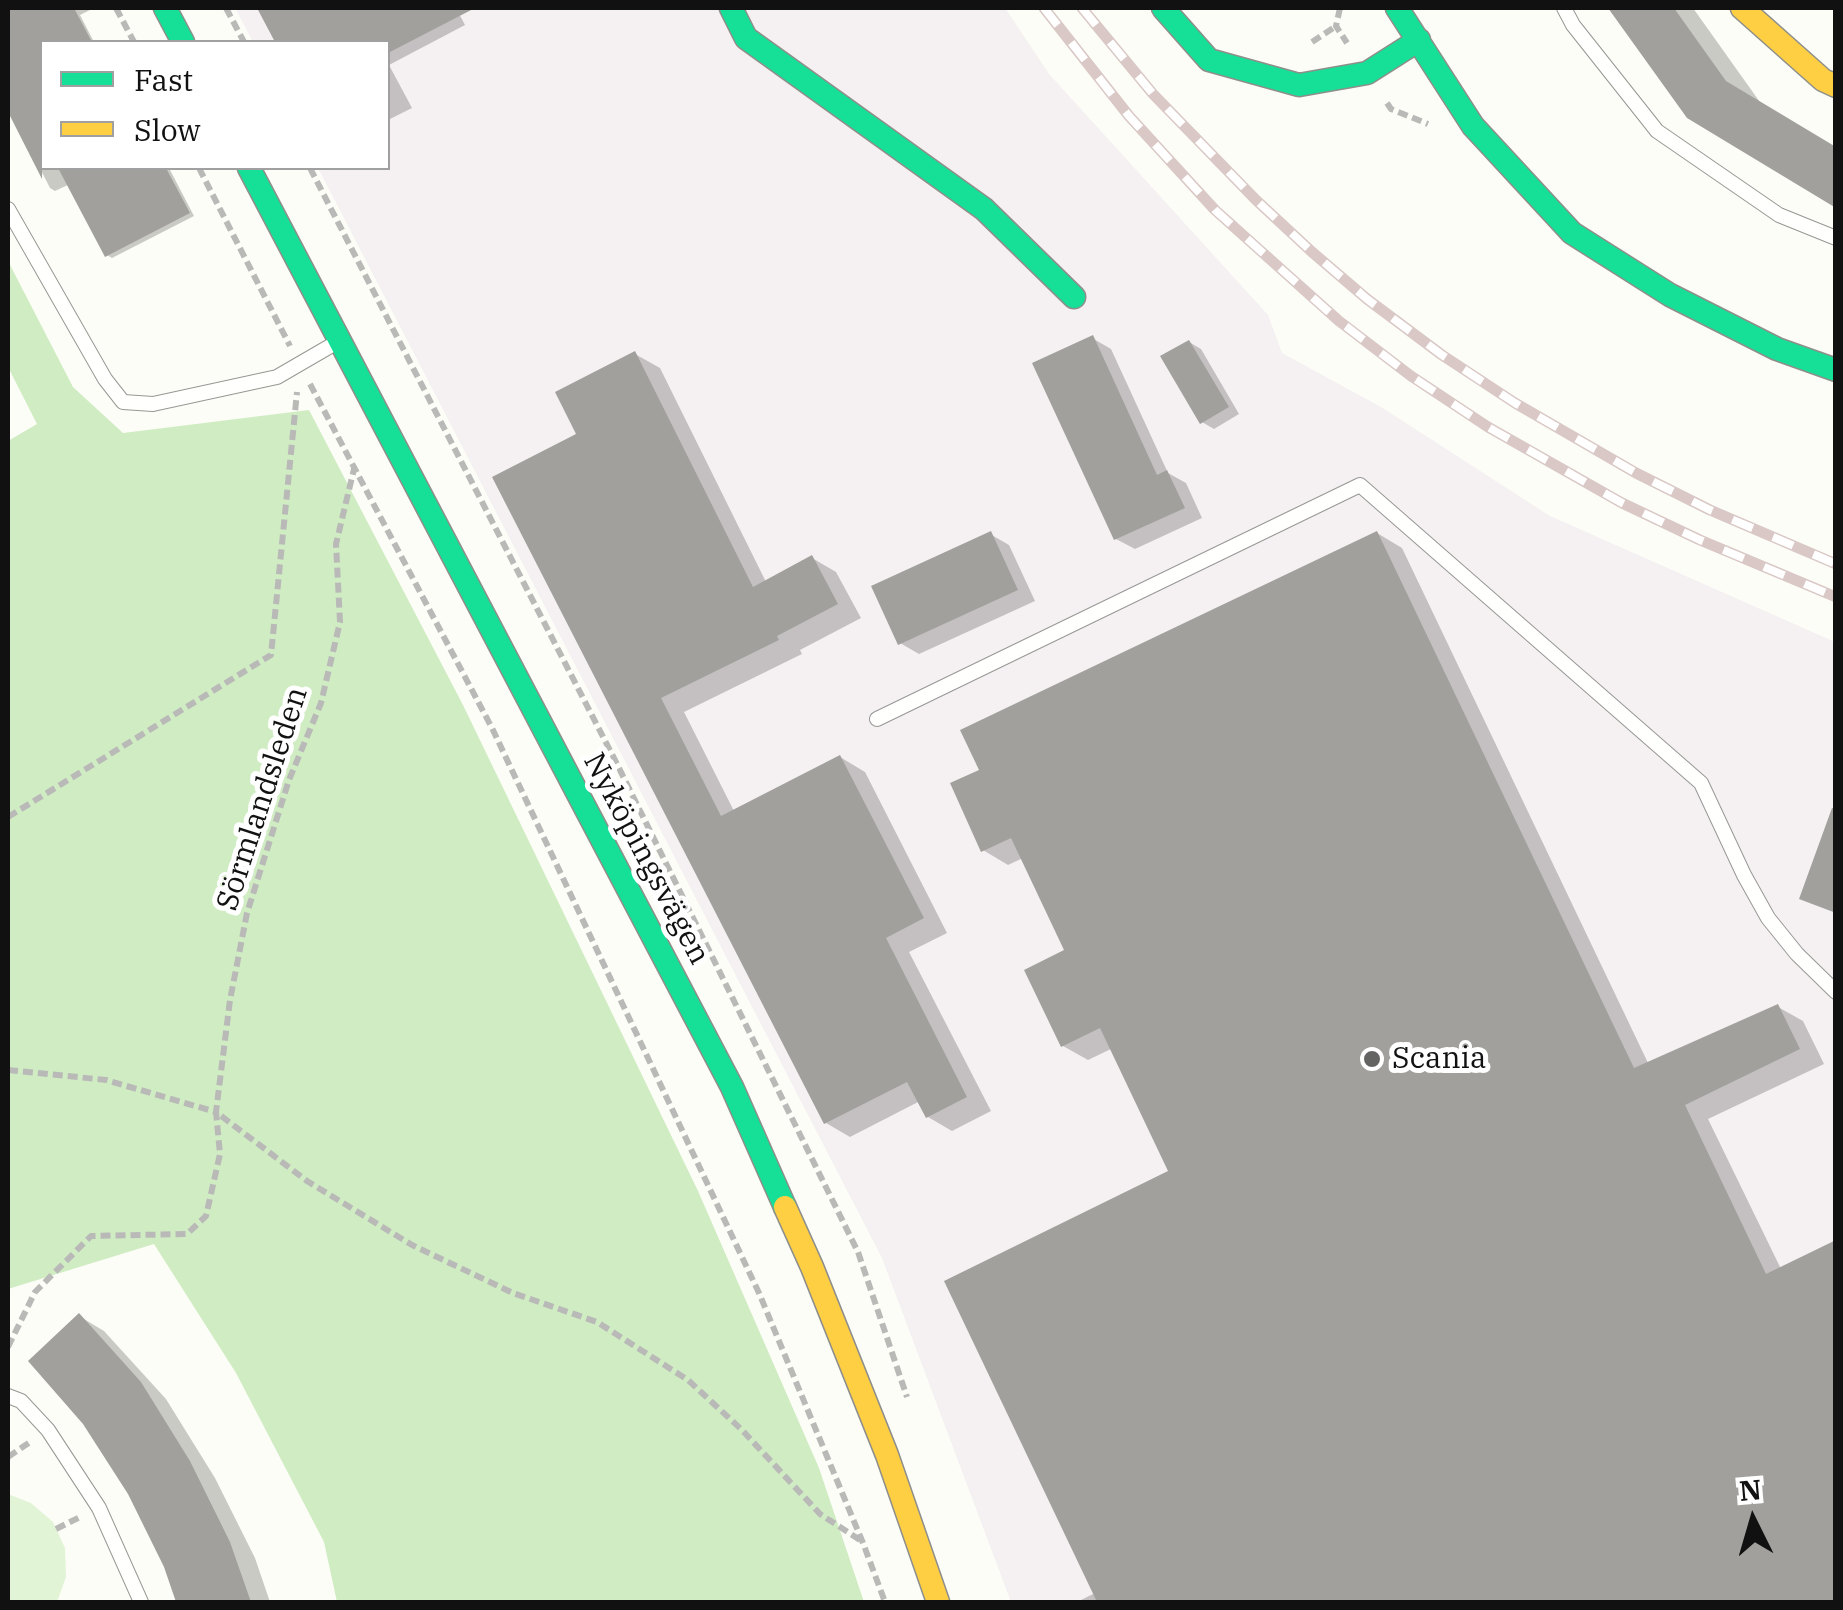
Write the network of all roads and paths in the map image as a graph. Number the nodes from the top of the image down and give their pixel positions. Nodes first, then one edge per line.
1 (116, 8) edge
2 (165, 8) edge
3 (226, 8) edge
4 (731, 8) edge
5 (1163, 8) edge
6 (1397, 8) edge
7 (1564, 8) edge
8 (1742, 8) edge
9 (133, 40) edge
10 (183, 40) edge
11 (243, 40) edge
12 (1420, 40) junction
13 (1836, 86) edge
14 (199, 170) edge
15 (250, 170) edge
16 (8, 209) edge
17 (1836, 238) edge
18 (1074, 297) dead end
19 (339, 341) junction
20 (299, 364) junction
21 (1836, 370) edge
22 (354, 468) junction
23 (878, 718) dead end
24 (8, 816) edge
25 (1836, 992) edge
26 (8, 1070) edge
27 (216, 1112) junction
28 (8, 1347) edge
29 (8, 1396) edge
30 (864, 1543) junction
31 (141, 1602) edge
32 (885, 1602) edge
33 (938, 1602) edge

1 - 9 path
2 - 10 main road
3 - 11 path
4 - 18 main road
5 - 12 main road
6 - 12 main road
7 - 17 lane
8 - 13 main road
12 - 21 main road
14 - 20 path
15 - 19 main road, Nyköpingsvägen
16 - 20 lane
19 - 20 lane
19 - 33 main road, Nyköpingsvägen
20 - 22 path
20 - 24 path
22 - 27 path, Sörmlandsleden
22 - 30 path
23 - 25 lane
26 - 27 path
27 - 28 path, Sörmlandsleden
27 - 30 path
29 - 31 lane
30 - 32 path

